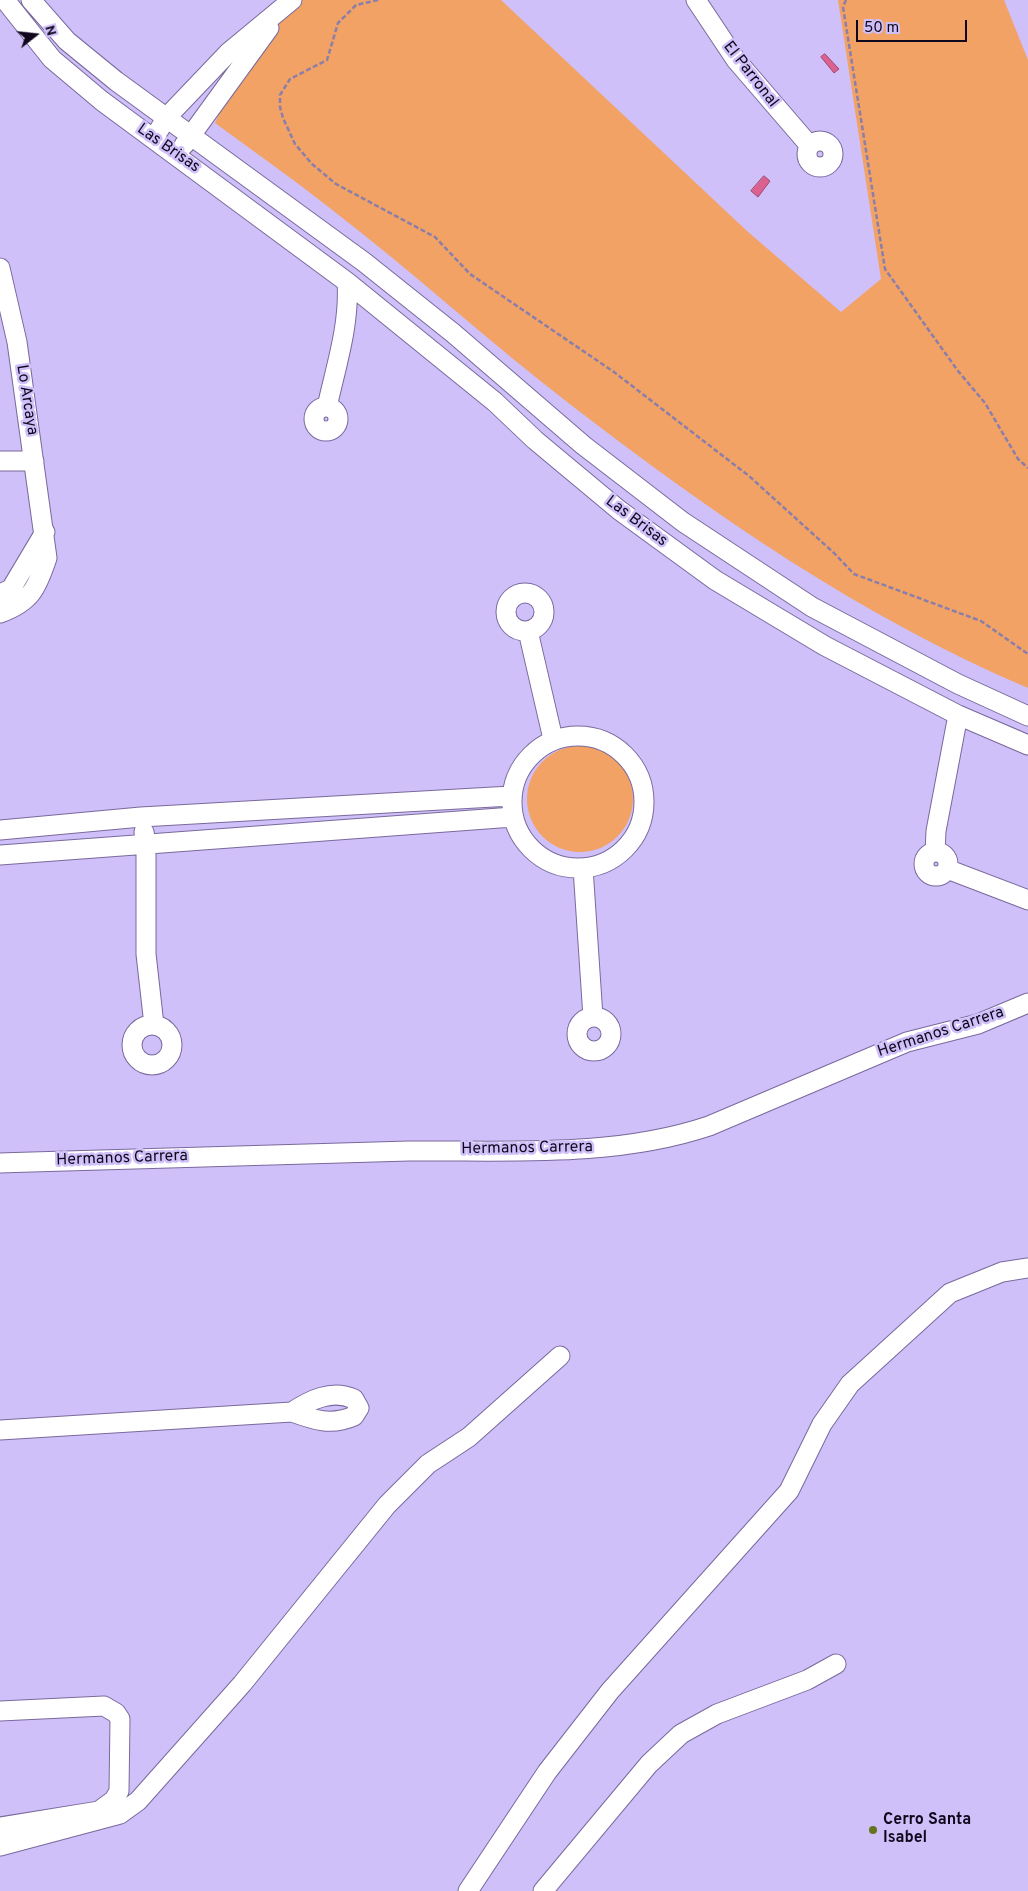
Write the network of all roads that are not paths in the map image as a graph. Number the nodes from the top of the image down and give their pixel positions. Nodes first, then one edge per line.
1 (4, 0) edge
2 (31, 0) edge
3 (696, 0) edge
4 (288, 4) edge
5 (166, 118) junction
6 (190, 136) junction
7 (154, 139) junction
8 (810, 146) dead end
9 (178, 155) junction
10 (364, 262) junction
11 (0, 268) edge
12 (347, 282) junction
13 (327, 407) dead end
14 (0, 461) edge
15 (34, 461) junction
16 (45, 532) junction
17 (0, 594) edge
18 (0, 613) edge
19 (528, 631) dead end
20 (958, 684) junction
21 (980, 694) junction
22 (958, 715) junction
23 (1028, 716) edge
24 (553, 739) junction
25 (1028, 745) edge
26 (511, 796) junction
27 (141, 816) junction
28 (513, 817) junction
29 (0, 830) edge
30 (146, 843) junction
31 (0, 855) edge
32 (583, 868) junction
33 (1028, 900) edge
34 (1028, 1003) edge
35 (593, 1017) dead end
36 (154, 1025) dead end
37 (0, 1164) edge
38 (1028, 1268) edge
39 (560, 1356) dead end
40 (292, 1412) dead end
41 (0, 1430) edge
42 (836, 1664) dead end
43 (0, 1711) edge
44 (0, 1827) edge
45 (0, 1846) edge
46 (468, 1891) edge
47 (542, 1891) edge

1 - 7 street, Las Brisas
2 - 5 street, Las Brisas
3 - 8 street, El Parronal
4 - 5 street
4 - 6 street
5 - 6 street, Las Brisas
5 - 7 street
6 - 9 street
6 - 10 street, Las Brisas
7 - 9 street, Las Brisas
9 - 12 street, Las Brisas
10 - 12 street
10 - 20 street, Las Brisas
11 - 15 street, Lo Arcaya
12 - 13 street
12 - 22 street, Las Brisas
14 - 15 street
15 - 16 street, Lo Arcaya
16 - 17 street
16 - 18 street, Lo Arcaya
19 - 24 street
20 - 21 street, Las Brisas
20 - 22 street
21 - 22 street
21 - 23 street, Las Brisas
22 - 25 street, Las Brisas
22 - 33 street
24 - 26 street
24 - 32 street
26 - 27 street
26 - 28 street
27 - 29 street
27 - 30 street
28 - 30 street
28 - 32 street
30 - 31 street
30 - 36 street
32 - 35 street
34 - 37 street, Hermanos Carrera
38 - 46 street
39 - 45 street
40 - 41 street
42 - 47 street
43 - 44 street

